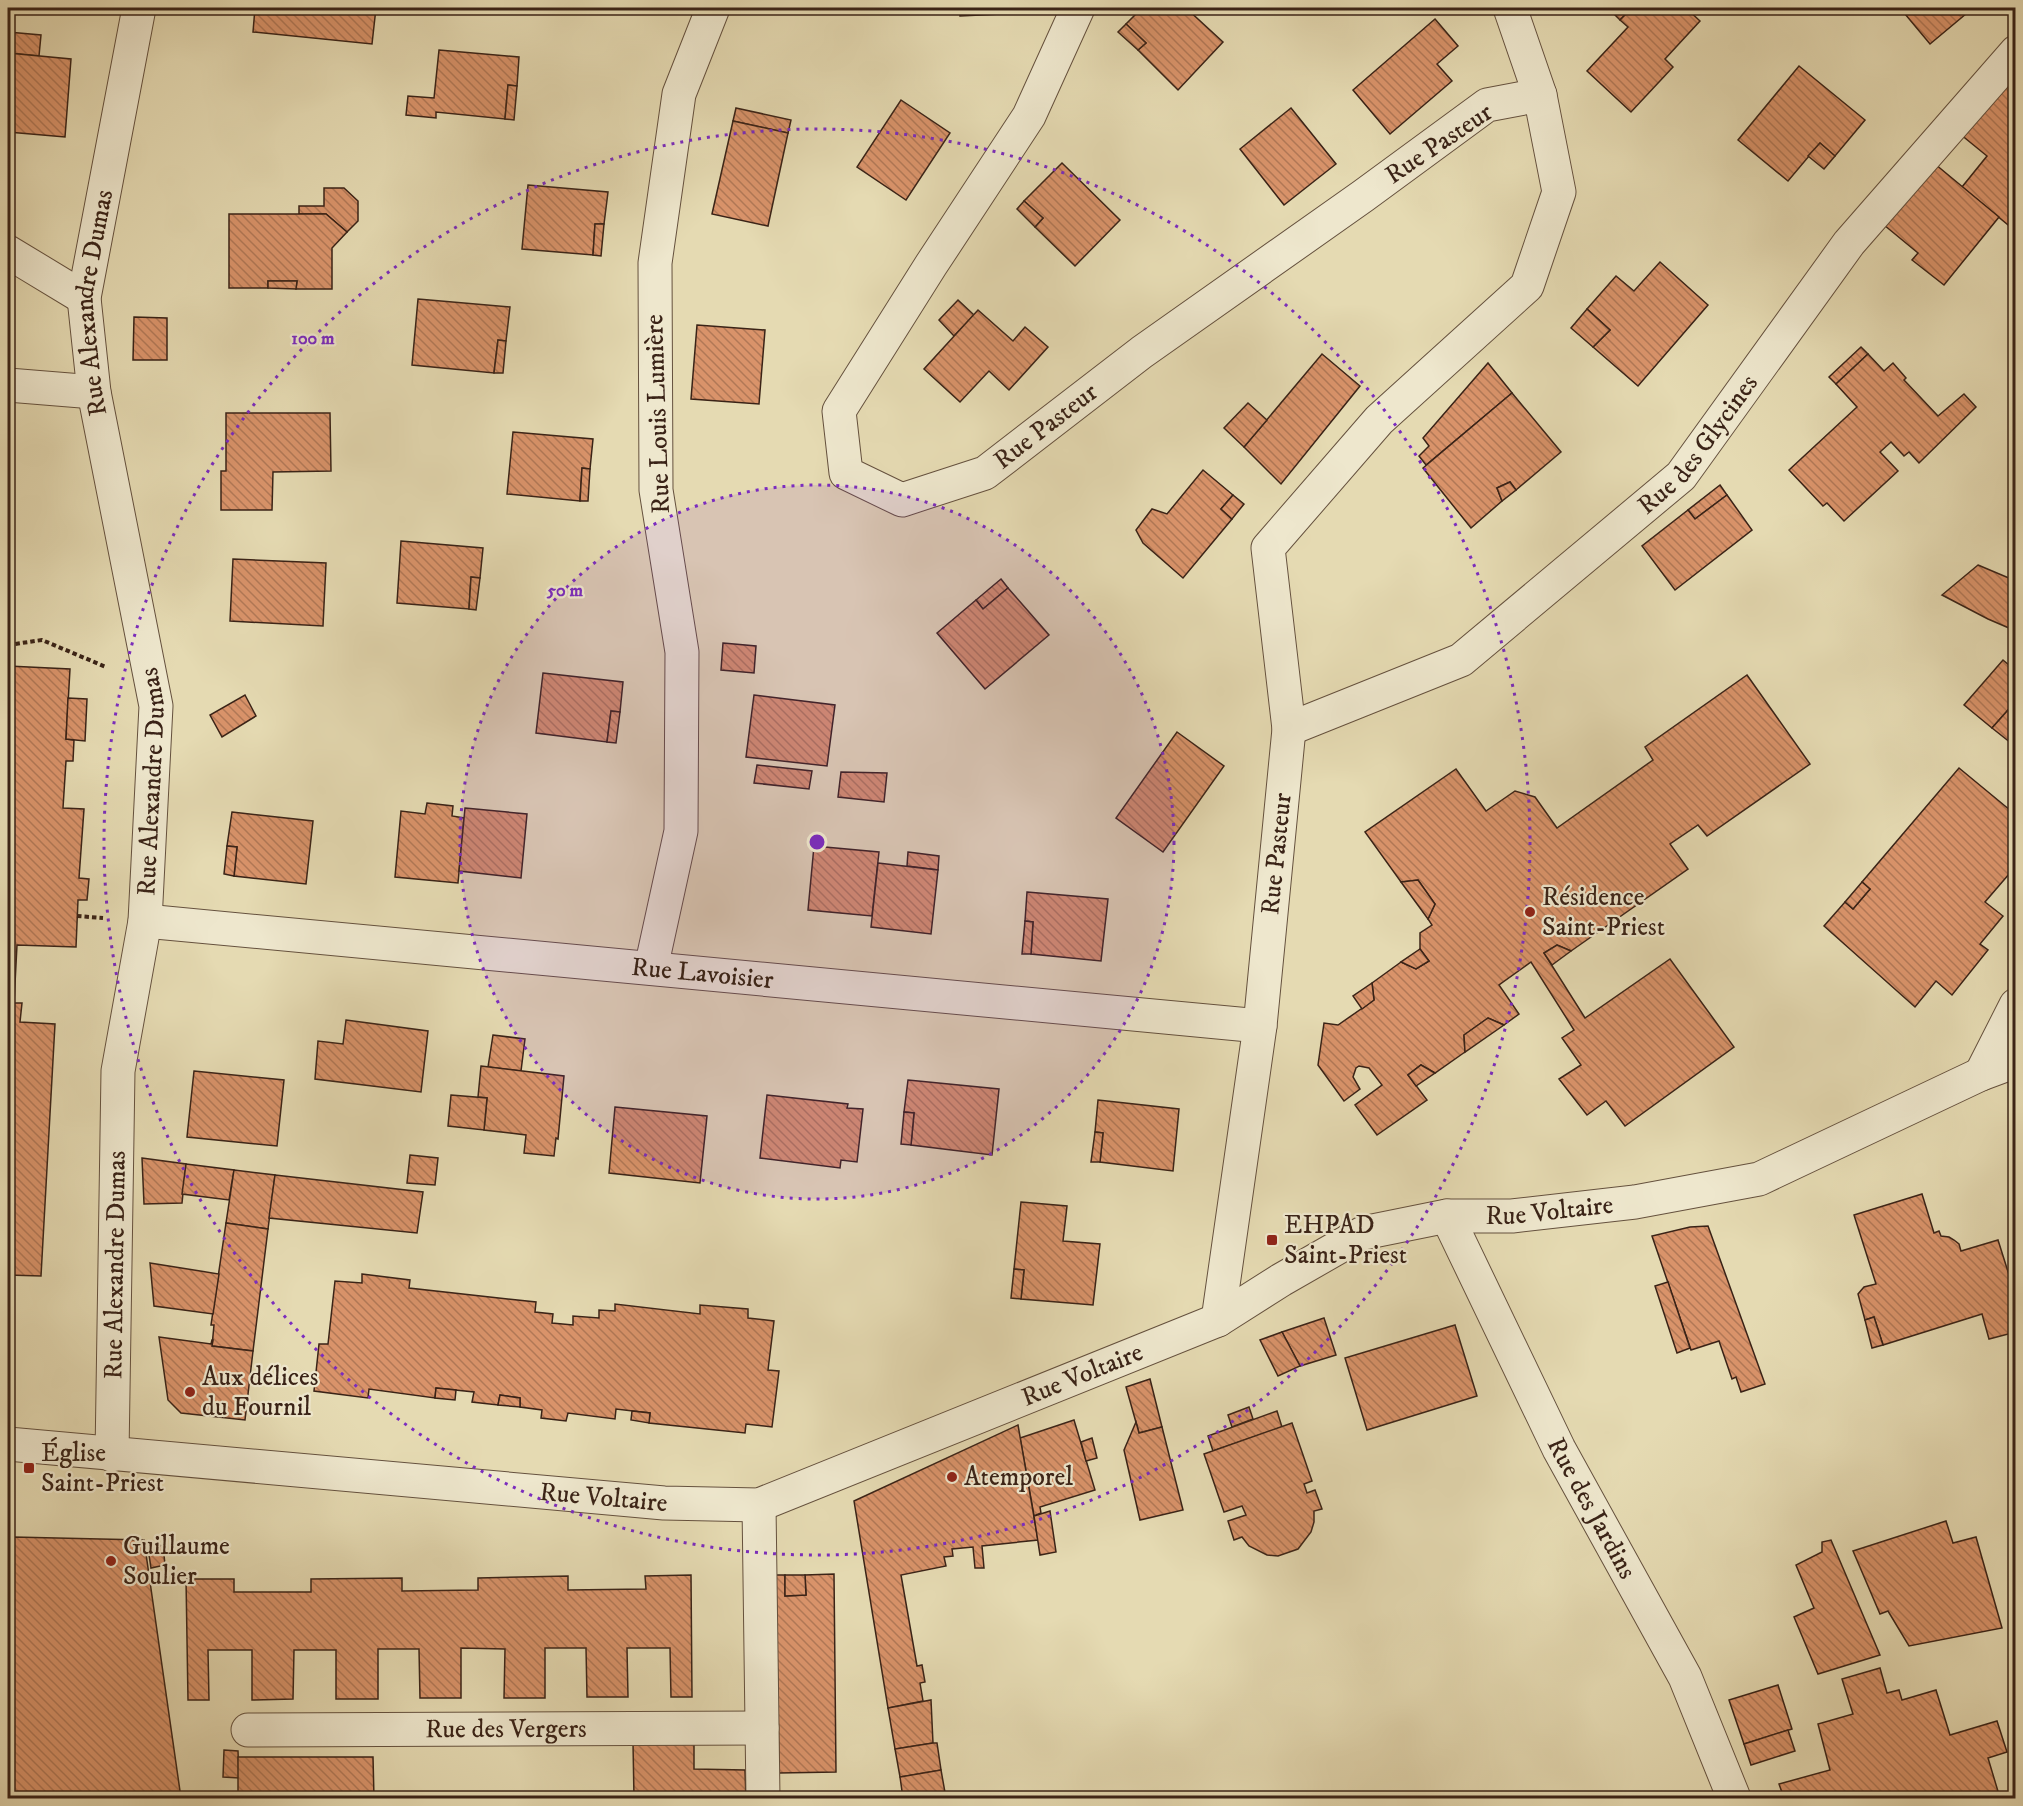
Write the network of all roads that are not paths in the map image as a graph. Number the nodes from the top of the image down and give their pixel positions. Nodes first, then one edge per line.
1 (139, 8) edge
2 (713, 8) edge
3 (1078, 8) edge
4 (1510, 8) edge
5 (2016, 52) edge
6 (1540, 95) junction
7 (8, 252) edge
8 (84, 298) junction
9 (8, 385) edge
10 (94, 392) junction
11 (1289, 729) junction
12 (145, 921) junction
13 (651, 968) junction
14 (2016, 1005) edge
15 (1260, 1026) junction
16 (2016, 1060) edge
17 (1981, 1074) junction
18 (1447, 1216) junction
19 (1218, 1320) junction
20 (8, 1444) edge
21 (112, 1455) junction
22 (759, 1505) junction
23 (762, 1728) junction
24 (248, 1730) dead end
25 (763, 1798) edge
26 (1734, 1798) edge

1 - 8 street, Rue Alexandre Dumas
2 - 13 street, Rue Louis Lumière
3 - 6 street, Rue Pasteur
4 - 6 street
5 - 11 street, Rue des Glycines
6 - 11 street, Rue Pasteur
7 - 8 street
8 - 10 street, Rue Alexandre Dumas
9 - 10 street
10 - 12 street, Rue Alexandre Dumas
11 - 15 street, Rue Pasteur
12 - 13 street, Rue Lavoisier
12 - 21 street, Rue Alexandre Dumas
13 - 15 street, Rue Lavoisier
14 - 17 street
15 - 19 street, Rue Pasteur
16 - 17 street, Rue Voltaire
17 - 18 street, Rue Voltaire
18 - 19 street, Rue Voltaire
18 - 26 street, Rue des Jardins
19 - 22 street, Rue Voltaire
20 - 21 street, Rue Voltaire
21 - 22 street, Rue Voltaire
22 - 23 street
23 - 24 street, Rue des Vergers
23 - 25 street

